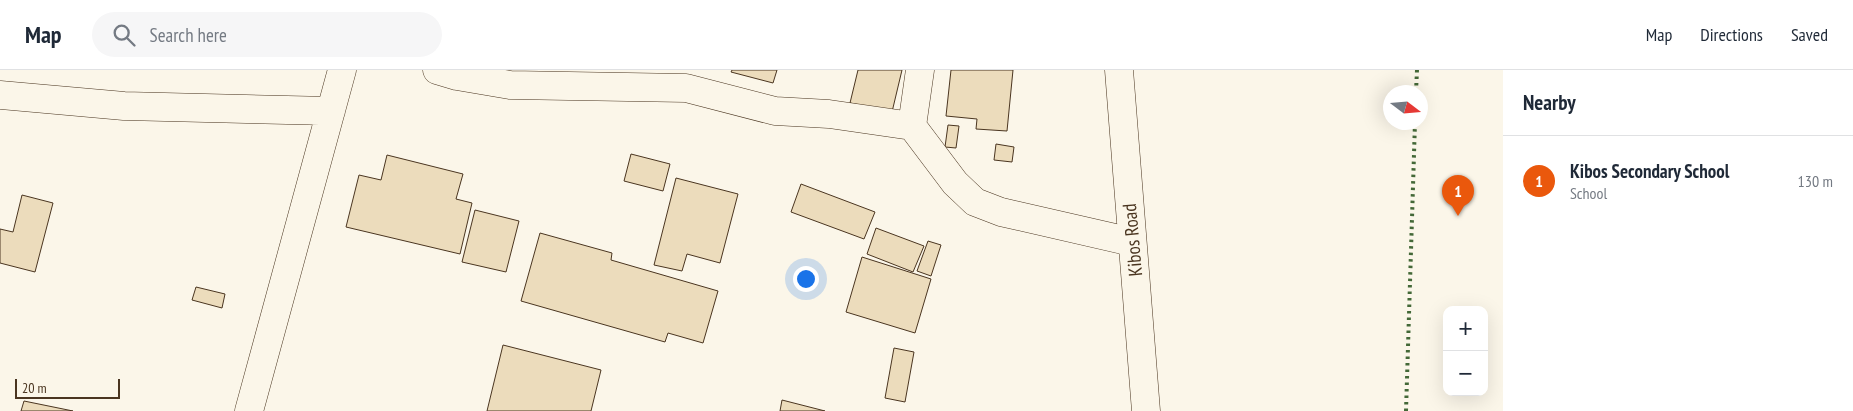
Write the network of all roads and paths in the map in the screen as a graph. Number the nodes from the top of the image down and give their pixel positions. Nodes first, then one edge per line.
1 (342, 70) edge
2 (437, 70) edge
3 (920, 70) edge
4 (1118, 70) edge
5 (0, 96) edge
6 (331, 111) junction
7 (912, 126) junction
8 (1132, 242) junction
9 (249, 411) edge
10 (1146, 411) edge

1 - 6 street
2 - 7 street
3 - 7 street
4 - 8 street, Kibos Road
5 - 6 street
6 - 9 street
7 - 8 street
8 - 10 street, Kibos Road

